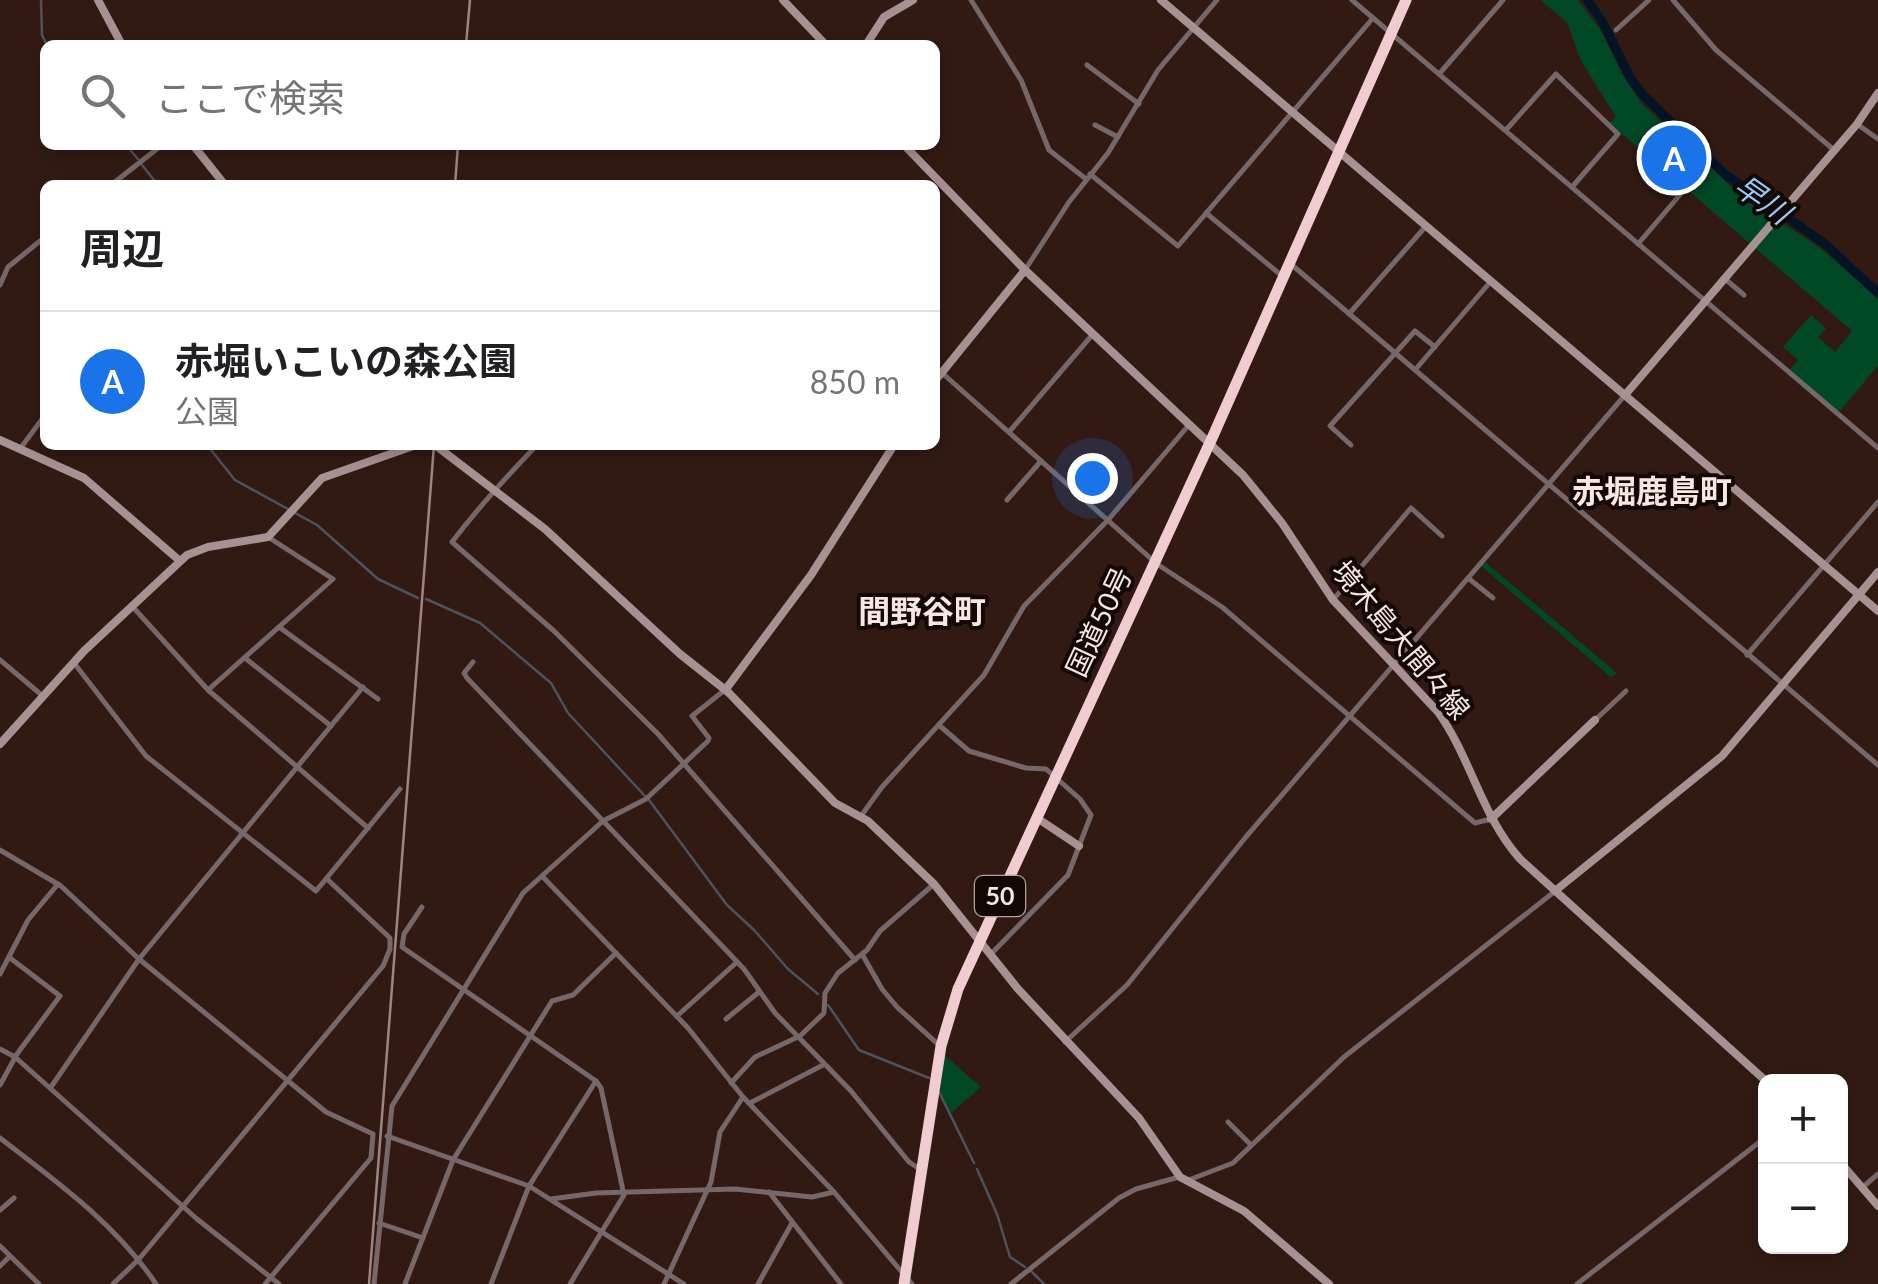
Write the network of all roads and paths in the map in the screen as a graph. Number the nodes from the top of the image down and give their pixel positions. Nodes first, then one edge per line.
1 (98, 0) edge
2 (782, 0) edge
3 (913, 0) edge
4 (971, 0) edge
5 (1161, 0) edge
6 (1217, 0) edge
7 (1352, 0) edge
8 (1406, 0) edge
9 (1503, 0) edge
10 (1648, 0) edge
11 (1674, 0) edge
12 (1374, 18) junction
13 (1193, 27) junction
14 (1616, 30) dead end
15 (1392, 34) junction
16 (119, 40) edge
17 (821, 40) edge
18 (869, 40) edge
19 (1086, 65) dead end
20 (1440, 73) junction
21 (1878, 94) edge
22 (1139, 104) junction
23 (1293, 112) junction
24 (1856, 124) junction
25 (1095, 126) dead end
26 (1506, 130) junction
27 (1118, 137) junction
28 (1878, 139) edge
29 (156, 150) edge
30 (197, 150) edge
31 (909, 150) edge
32 (917, 150) edge
33 (1834, 150) junction
34 (1339, 151) junction
35 (913, 154) junction
36 (1088, 176) junction
37 (118, 180) edge
38 (221, 180) edge
39 (938, 180) edge
40 (940, 182) edge
41 (1572, 188) junction
42 (1684, 190) dead end
43 (1206, 213) junction
44 (1426, 226) junction
45 (40, 241) edge
46 (1638, 244) junction
47 (1026, 270) junction
48 (1286, 270) junction
49 (1724, 278) junction
50 (1492, 281) junction
51 (0, 285) edge
52 (1744, 295) dead end
53 (1705, 301) junction
54 (1349, 314) junction
55 (1095, 332) junction
56 (1435, 348) junction
57 (1394, 352) junction
58 (1415, 370) junction
59 (940, 375) edge
60 (940, 379) edge
61 (1624, 395) junction
62 (40, 422) edge
63 (1190, 424) junction
64 (1009, 432) junction
65 (0, 440) edge
66 (1210, 442) junction
67 (1351, 445) dead end
68 (1878, 448) edge
69 (20, 449) junction
70 (402, 450) edge
71 (441, 450) edge
72 (532, 450) edge
73 (891, 450) edge
74 (1042, 461) junction
75 (1549, 484) junction
76 (493, 492) junction
77 (1006, 500) dead end
78 (1878, 502) edge
79 (1108, 520) junction
80 (1442, 536) dead end
81 (268, 537) junction
82 (180, 561) junction
83 (1154, 561) junction
84 (1825, 565) junction
85 (1878, 572) edge
86 (1468, 578) junction
87 (1859, 594) junction
88 (1492, 598) dead end
89 (1333, 600) junction
90 (132, 606) junction
91 (1878, 611) edge
92 (279, 627) junction
93 (1747, 655) junction
94 (245, 658) junction
95 (0, 660) edge
96 (74, 662) junction
97 (473, 662) dead end
98 (1394, 664) junction
99 (1783, 684) junction
100 (362, 687) junction
101 (208, 690) junction
102 (726, 690) junction
103 (1626, 691) dead end
104 (44, 697) junction
105 (378, 699) dead end
106 (1350, 716) junction
107 (1595, 720) joint
108 (331, 726) junction
109 (940, 726) junction
110 (0, 744) edge
111 (685, 763) junction
112 (1878, 765) edge
113 (298, 767) junction
114 (1056, 776) junction
115 (400, 789) dead end
116 (860, 816) junction
117 (1036, 818) junction
118 (1490, 820) junction
119 (603, 822) junction
120 (368, 828) junction
121 (242, 834) junction
122 (1078, 846) junction
123 (0, 850) edge
124 (542, 876) junction
125 (327, 879) junction
126 (58, 884) junction
127 (934, 884) junction
128 (1555, 891) junction
129 (422, 907) dead end
130 (980, 940) junction
131 (616, 953) junction
132 (862, 954) junction
133 (990, 955) junction
134 (10, 958) junction
135 (139, 959) junction
136 (854, 960) junction
137 (737, 962) junction
138 (0, 974) edge
139 (464, 990) junction
140 (759, 992) junction
141 (677, 1016) junction
142 (726, 1018) dead end
143 (530, 1036) junction
144 (797, 1038) junction
145 (1065, 1042) junction
146 (940, 1046) junction
147 (0, 1049) edge
148 (15, 1057) junction
149 (822, 1065) junction
150 (1758, 1074) edge
151 (288, 1082) junction
152 (596, 1082) junction
153 (731, 1082) junction
154 (0, 1086) edge
155 (50, 1087) junction
156 (743, 1097) junction
157 (749, 1104) junction
158 (1228, 1122) dead end
159 (388, 1136) junction
160 (0, 1138) edge
161 (1758, 1143) edge
162 (1251, 1145) junction
163 (453, 1160) junction
164 (1842, 1164) edge
165 (920, 1170) junction
166 (1878, 1174) edge
167 (1183, 1179) junction
168 (529, 1186) junction
169 (1862, 1188) junction
170 (708, 1191) junction
171 (624, 1192) junction
172 (769, 1192) junction
173 (834, 1192) junction
174 (14, 1198) dead end
175 (551, 1199) junction
176 (182, 1206) junction
177 (1878, 1206) edge
178 (0, 1210) edge
179 (379, 1223) junction
180 (792, 1223) junction
181 (601, 1232) junction
182 (422, 1238) junction
183 (0, 1246) edge
184 (10, 1256) junction
185 (139, 1259) junction
186 (0, 1266) edge
187 (669, 1272) junction
188 (271, 1277) junction
189 (907, 1282) edge
190 (39, 1284) edge
191 (114, 1284) edge
192 (156, 1284) edge
193 (265, 1284) edge
194 (279, 1284) edge
195 (374, 1284) edge
196 (405, 1284) edge
197 (491, 1284) edge
198 (570, 1284) edge
199 (664, 1284) edge
200 (684, 1284) edge
201 (758, 1284) edge
202 (841, 1284) edge
203 (1011, 1284) edge
204 (1329, 1284) edge
205 (1577, 1284) edge

1 - 16 street
2 - 17 street
3 - 18 street
4 - 36 street
5 - 13 street
6 - 13 street
7 - 12 street
8 - 15 highway, 国道50号 / 50
9 - 20 street
10 - 14 street
11 - 33 street
12 - 15 street
12 - 23 street
13 - 22 street
13 - 23 street
15 - 20 street
15 - 34 highway, 国道50号 / 50
19 - 22 street
20 - 26 street
21 - 24 street
22 - 27 street
23 - 34 street
23 - 43 street
24 - 28 street
24 - 33 street
25 - 27 street
26 - 41 street
26 - 41 street
27 - 36 street
29 - 37 street
30 - 38 street
31 - 35 street, 境木島大間々線
32 - 35 street
33 - 49 street
34 - 44 street
34 - 48 highway, 国道50号 / 50
35 - 39 street, 境木島大間々線
36 - 43 street
36 - 47 street
40 - 47 street, 境木島大間々線
41 - 46 street
42 - 46 street
43 - 48 street
44 - 50 street
44 - 54 street
45 - 51 street
46 - 53 street
47 - 55 street, 境木島大間々線
47 - 59 street
48 - 54 street
48 - 66 highway, 国道50号 / 50
49 - 52 street
49 - 53 street
50 - 56 street
50 - 61 street
53 - 61 street
53 - 68 street
54 - 57 street
55 - 63 street, 境木島大間々線
55 - 64 street
56 - 57 street
56 - 58 street
57 - 58 street
57 - 67 street
58 - 75 street
60 - 64 street
61 - 75 street
61 - 84 street
62 - 69 street
63 - 66 street, 境木島大間々線
63 - 79 street
64 - 74 street
65 - 69 street
66 - 83 highway, 国道50号 / 50
66 - 89 street, 境木島大間々線
69 - 82 street
70 - 81 street
71 - 76 street
72 - 76 street
73 - 102 street
74 - 77 street
74 - 79 street
75 - 86 street
75 - 93 street
76 - 102 street
76 - 111 street
78 - 84 street
79 - 83 street
79 - 109 street
80 - 89 street
81 - 82 street
81 - 92 street
82 - 90 street
83 - 106 street
83 - 114 highway, 国道50号 / 50
84 - 87 street
84 - 93 street
85 - 87 street
86 - 88 street
86 - 98 street
87 - 91 street
87 - 99 street
89 - 98 street, 境木島大間々線
90 - 96 street
90 - 101 street
92 - 94 street
92 - 100 street
93 - 99 street
94 - 101 street
94 - 108 street
95 - 104 street
96 - 104 street
96 - 121 street
97 - 119 street
98 - 106 street
98 - 118 street, 境木島大間々線
99 - 112 street
99 - 128 street
100 - 105 street
100 - 108 street
101 - 113 street
102 - 111 street
102 - 116 street
103 - 107 street
104 - 110 street
106 - 118 street
106 - 145 street
107 - 118 street
108 - 113 street
109 - 114 street
109 - 116 street
111 - 119 street
111 - 136 street
113 - 120 street
113 - 121 street
114 - 117 highway, 国道50号 / 50
114 - 122 street
115 - 120 street
116 - 127 street
117 - 122 street
117 - 130 highway, 国道50号 / 50
118 - 128 street, 境木島大間々線
119 - 124 street
119 - 137 street
120 - 125 street
121 - 125 street
121 - 135 street
122 - 133 street
123 - 126 street
124 - 131 street
124 - 139 street
125 - 151 street
126 - 134 street
126 - 135 street
127 - 130 street
127 - 132 street
128 - 150 street, 境木島大間々線
128 - 162 street
129 - 139 street
130 - 133 street
130 - 146 highway, 国道50号 / 50
131 - 141 street
131 - 143 street
132 - 136 street
132 - 146 street
133 - 145 street
134 - 138 street
134 - 148 street
135 - 151 street
135 - 155 street
136 - 144 street
137 - 140 street
137 - 141 street
139 - 143 street
139 - 159 street
140 - 142 street
140 - 144 street
141 - 153 street
143 - 152 street
143 - 163 street
144 - 149 street
144 - 153 street
145 - 167 street
146 - 165 highway, 国道50号 / 50
147 - 148 street
148 - 154 street
148 - 155 street
149 - 157 street
149 - 165 street
151 - 176 street
151 - 188 street
152 - 168 street
152 - 171 street
153 - 156 street
155 - 176 street
156 - 157 street
156 - 170 street
157 - 173 street
158 - 162 street
159 - 163 street
159 - 179 street
160 - 185 street
161 - 205 street
162 - 167 street
163 - 168 street
163 - 182 street
164 - 169 street
165 - 189 highway, 国道50号 / 50
166 - 169 street
167 - 203 street
167 - 204 street
168 - 175 street
168 - 197 street
169 - 177 street
170 - 171 street
170 - 172 street
170 - 187 street
171 - 175 street
171 - 181 street
172 - 173 street
172 - 180 street
173 - 189 street
174 - 178 street
175 - 181 street
176 - 185 street
176 - 188 street
179 - 182 street
179 - 195 street
180 - 201 street
180 - 202 street
181 - 187 street
181 - 198 street
182 - 196 street
183 - 184 street
184 - 186 street
184 - 190 street
185 - 191 street
185 - 192 street
187 - 199 street
187 - 200 street
188 - 193 street
188 - 194 street

